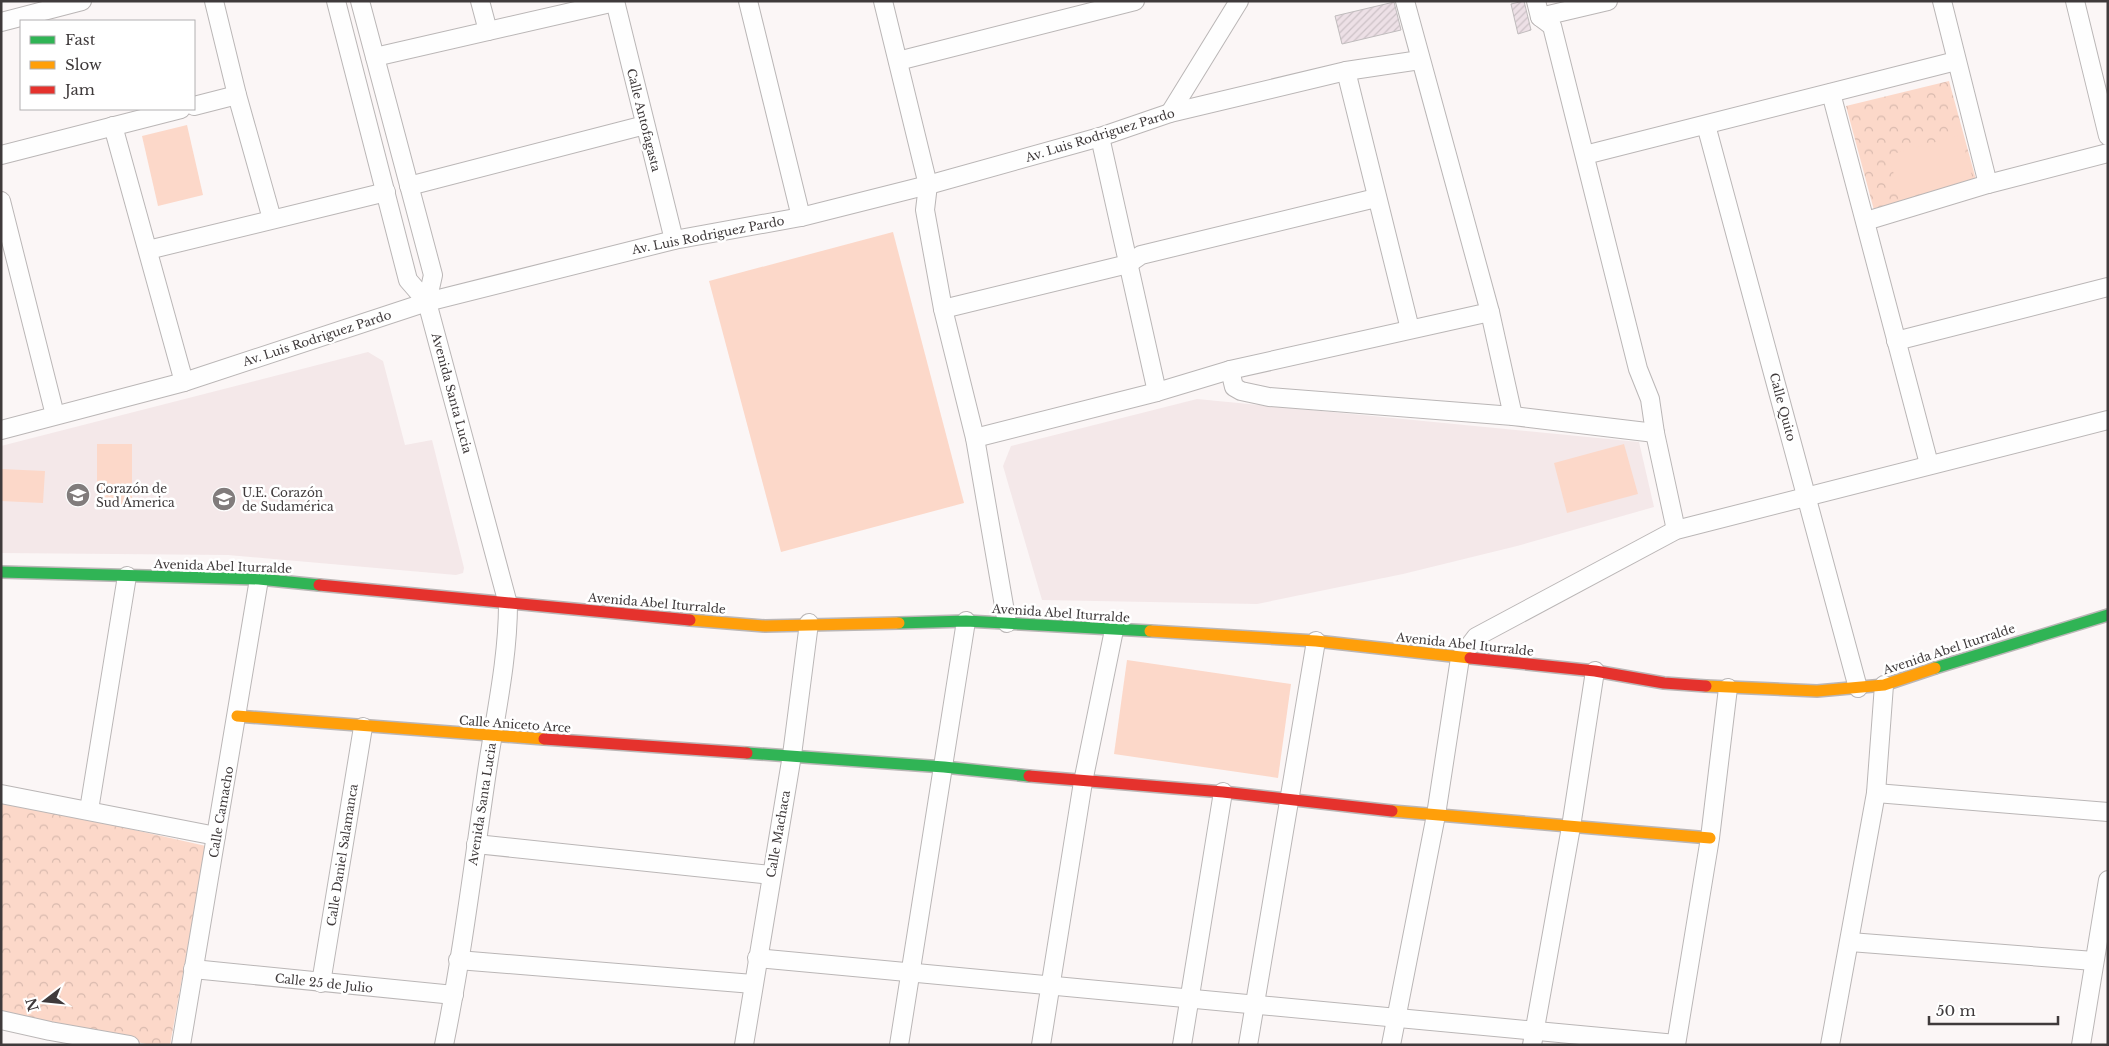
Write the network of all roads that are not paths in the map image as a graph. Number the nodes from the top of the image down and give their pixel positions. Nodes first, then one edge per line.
1 (82, 1) edge
2 (214, 1) edge
3 (336, 1) edge
4 (360, 1) edge
5 (480, 1) edge
6 (748, 1) edge
7 (883, 1) edge
8 (1135, 1) edge
9 (1239, 1) edge
10 (1405, 1) edge
11 (1608, 1) edge
12 (1942, 1) edge
13 (2075, 1) edge
14 (615, 2) edge
15 (1538, 9) edge
16 (1, 22) edge
17 (488, 31) junction
18 (375, 57) junction
19 (1420, 60) junction
20 (1956, 60) junction
21 (898, 61) junction
22 (1346, 71) junction
23 (1831, 93) junction
24 (237, 95) junction
25 (195, 106) edge
26 (177, 110) edge
27 (1170, 113) junction
28 (645, 125) junction
29 (1706, 125) junction
30 (113, 126) junction
31 (2108, 136) edge
32 (1100, 137) junction
33 (2108, 153) edge
34 (1, 155) edge
35 (1585, 155) junction
36 (1988, 184) junction
37 (928, 185) junction
38 (409, 186) junction
39 (386, 192) junction
40 (1376, 198) junction
41 (1, 201) edge
42 (801, 217) junction
43 (272, 219) junction
44 (1866, 222) junction
45 (674, 240) junction
46 (148, 250) junction
47 (1128, 264) junction
48 (2108, 287) edge
49 (428, 302) junction
50 (943, 309) junction
51 (1490, 312) junction
52 (1410, 329) junction
53 (1896, 341) junction
54 (1230, 370) junction
55 (184, 382) junction
56 (1157, 392) junction
57 (56, 415) junction
58 (1513, 416) junction
59 (2108, 420) edge
60 (1, 430) edge
61 (1655, 433) junction
62 (975, 438) junction
63 (1929, 464) junction
64 (1808, 498) junction
65 (1676, 530) junction
66 (1, 572) edge
67 (127, 576) junction
68 (259, 579) junction
69 (508, 604) junction
70 (2108, 615) edge
71 (966, 621) junction
72 (809, 623) junction
73 (1006, 623) junction
74 (1114, 630) junction
75 (1316, 641) junction
76 (1460, 658) junction
77 (1596, 672) junction
78 (1884, 685) junction
79 (1728, 688) junction
80 (1858, 688) junction
81 (237, 716) junction
82 (362, 727) junction
83 (492, 736) junction
84 (792, 755) junction
85 (944, 767) junction
86 (1083, 782) junction
87 (1223, 792) junction
88 (1876, 793) junction
89 (1, 794) edge
90 (1290, 801) junction
91 (89, 810) junction
92 (2108, 812) edge
93 (1436, 815) junction
94 (1571, 827) junction
95 (216, 836) junction
96 (1710, 838) junction
97 (476, 844) junction
98 (771, 875) junction
99 (2108, 880) edge
100 (1850, 942) junction
101 (757, 958) junction
102 (458, 960) junction
103 (2094, 961) junction
104 (193, 969) junction
105 (912, 974) junction
106 (321, 983) junction
107 (753, 984) junction
108 (1052, 986) junction
109 (454, 995) junction
110 (1189, 998) junction
111 (1256, 1004) junction
112 (1395, 1018) junction
113 (1, 1020) edge
114 (48, 1038) edge
115 (1533, 1038) edge
116 (1676, 1044) edge
117 (130, 1045) edge
118 (181, 1045) edge
119 (444, 1045) edge
120 (744, 1045) edge
121 (899, 1045) edge
122 (1041, 1045) edge
123 (1182, 1045) edge
124 (1248, 1045) edge
125 (1391, 1045) edge
126 (1830, 1045) edge
127 (2081, 1045) edge

1 - 16 street
2 - 24 street
3 - 39 street, Avenida Santa Lucia
4 - 18 street, Avenida Santa Lucia
5 - 17 street
6 - 42 street
7 - 21 street
8 - 21 street
9 - 27 street
10 - 19 street
11 - 15 street
12 - 20 street
13 - 31 street
14 - 17 street
14 - 28 street, Calle Antofagasta
15 - 35 street
17 - 18 street
18 - 38 street, Avenida Santa Lucia
19 - 22 street, Av. Luis Rodriguez Pardo
19 - 51 street
20 - 23 street
20 - 36 street
21 - 37 street
22 - 27 street, Av. Luis Rodriguez Pardo
22 - 40 street
23 - 29 street
23 - 44 street
24 - 25 street
24 - 43 street
26 - 30 street
27 - 32 street, Av. Luis Rodriguez Pardo
28 - 38 street
28 - 45 street, Calle Antofagasta
29 - 35 street
29 - 64 street, Calle Quito
30 - 34 street
30 - 46 street
32 - 37 street, Av. Luis Rodriguez Pardo
32 - 47 street
33 - 36 street
35 - 61 street
36 - 44 street
37 - 42 street, Av. Luis Rodriguez Pardo
37 - 50 street
38 - 49 street, Avenida Santa Lucia
39 - 43 street
39 - 49 street, Avenida Santa Lucia
40 - 47 street
40 - 52 street
41 - 57 street
42 - 45 street, Av. Luis Rodriguez Pardo
43 - 46 street
44 - 53 street
45 - 49 street, Av. Luis Rodriguez Pardo
46 - 55 street
47 - 50 street
47 - 56 street
48 - 53 street
49 - 55 street, Av. Luis Rodriguez Pardo
49 - 69 street, Avenida Santa Lucia
50 - 62 street
51 - 52 street
51 - 58 street
52 - 54 street
53 - 63 street
54 - 56 street
54 - 58 street
55 - 57 street, Av. Luis Rodriguez Pardo
56 - 62 street
57 - 60 street, Av. Luis Rodriguez Pardo
58 - 61 street
59 - 63 street
61 - 65 street
62 - 73 street
63 - 64 street
64 - 65 street
64 - 80 street, Calle Quito
65 - 76 street
66 - 67 street, Avenida Abel Iturralde
67 - 68 street, Avenida Abel Iturralde
67 - 91 street
68 - 69 street, Avenida Abel Iturralde
68 - 81 street, Calle Camacho
69 - 72 street, Avenida Abel Iturralde
69 - 83 street, Avenida Santa Lucia
70 - 78 street, Avenida Abel Iturralde
71 - 72 street, Avenida Abel Iturralde
71 - 73 street, Avenida Abel Iturralde
71 - 85 street
72 - 84 street, Calle Machaca
73 - 74 street, Avenida Abel Iturralde
74 - 75 street, Avenida Abel Iturralde
74 - 86 street
75 - 76 street, Avenida Abel Iturralde
75 - 90 street
76 - 77 street, Avenida Abel Iturralde
76 - 93 street
77 - 79 street, Avenida Abel Iturralde
77 - 94 street
78 - 80 street, Avenida Abel Iturralde
78 - 88 street
79 - 80 street, Avenida Abel Iturralde
79 - 96 street
81 - 82 street, Calle Aniceto Arce
81 - 95 street, Calle Camacho
82 - 83 street, Calle Aniceto Arce
82 - 106 street, Calle Daniel Salamanca
83 - 84 street, Calle Aniceto Arce
83 - 97 street, Avenida Santa Lucia
84 - 85 street, Calle Aniceto Arce
84 - 98 street, Calle Machaca
85 - 86 street, Calle Aniceto Arce
85 - 105 street
86 - 87 street, Calle Aniceto Arce
86 - 108 street
87 - 90 street, Calle Aniceto Arce
87 - 110 street
88 - 92 street
88 - 100 street
89 - 91 street
90 - 93 street, Calle Aniceto Arce
90 - 111 street
91 - 95 street
93 - 94 street, Calle Aniceto Arce
93 - 112 street
94 - 96 street, Calle Aniceto Arce
94 - 115 street
95 - 104 street, Calle Camacho
96 - 116 street
97 - 98 street
97 - 102 street, Avenida Santa Lucia
98 - 101 street, Calle Machaca
99 - 103 street
100 - 103 street
100 - 126 street
101 - 105 street
101 - 107 street, Calle Machaca
102 - 107 street
102 - 109 street, Avenida Santa Lucia
103 - 127 street
104 - 106 street, Calle 25 de Julio
104 - 118 street, Calle Camacho
105 - 108 street
105 - 121 street
106 - 109 street, Calle 25 de Julio
107 - 120 street, Calle Machaca
108 - 110 street
108 - 122 street
109 - 119 street, Avenida Santa Lucia
110 - 111 street
110 - 123 street
111 - 112 street
111 - 124 street
112 - 115 street
112 - 125 street
113 - 114 street
114 - 117 street
115 - 116 street

